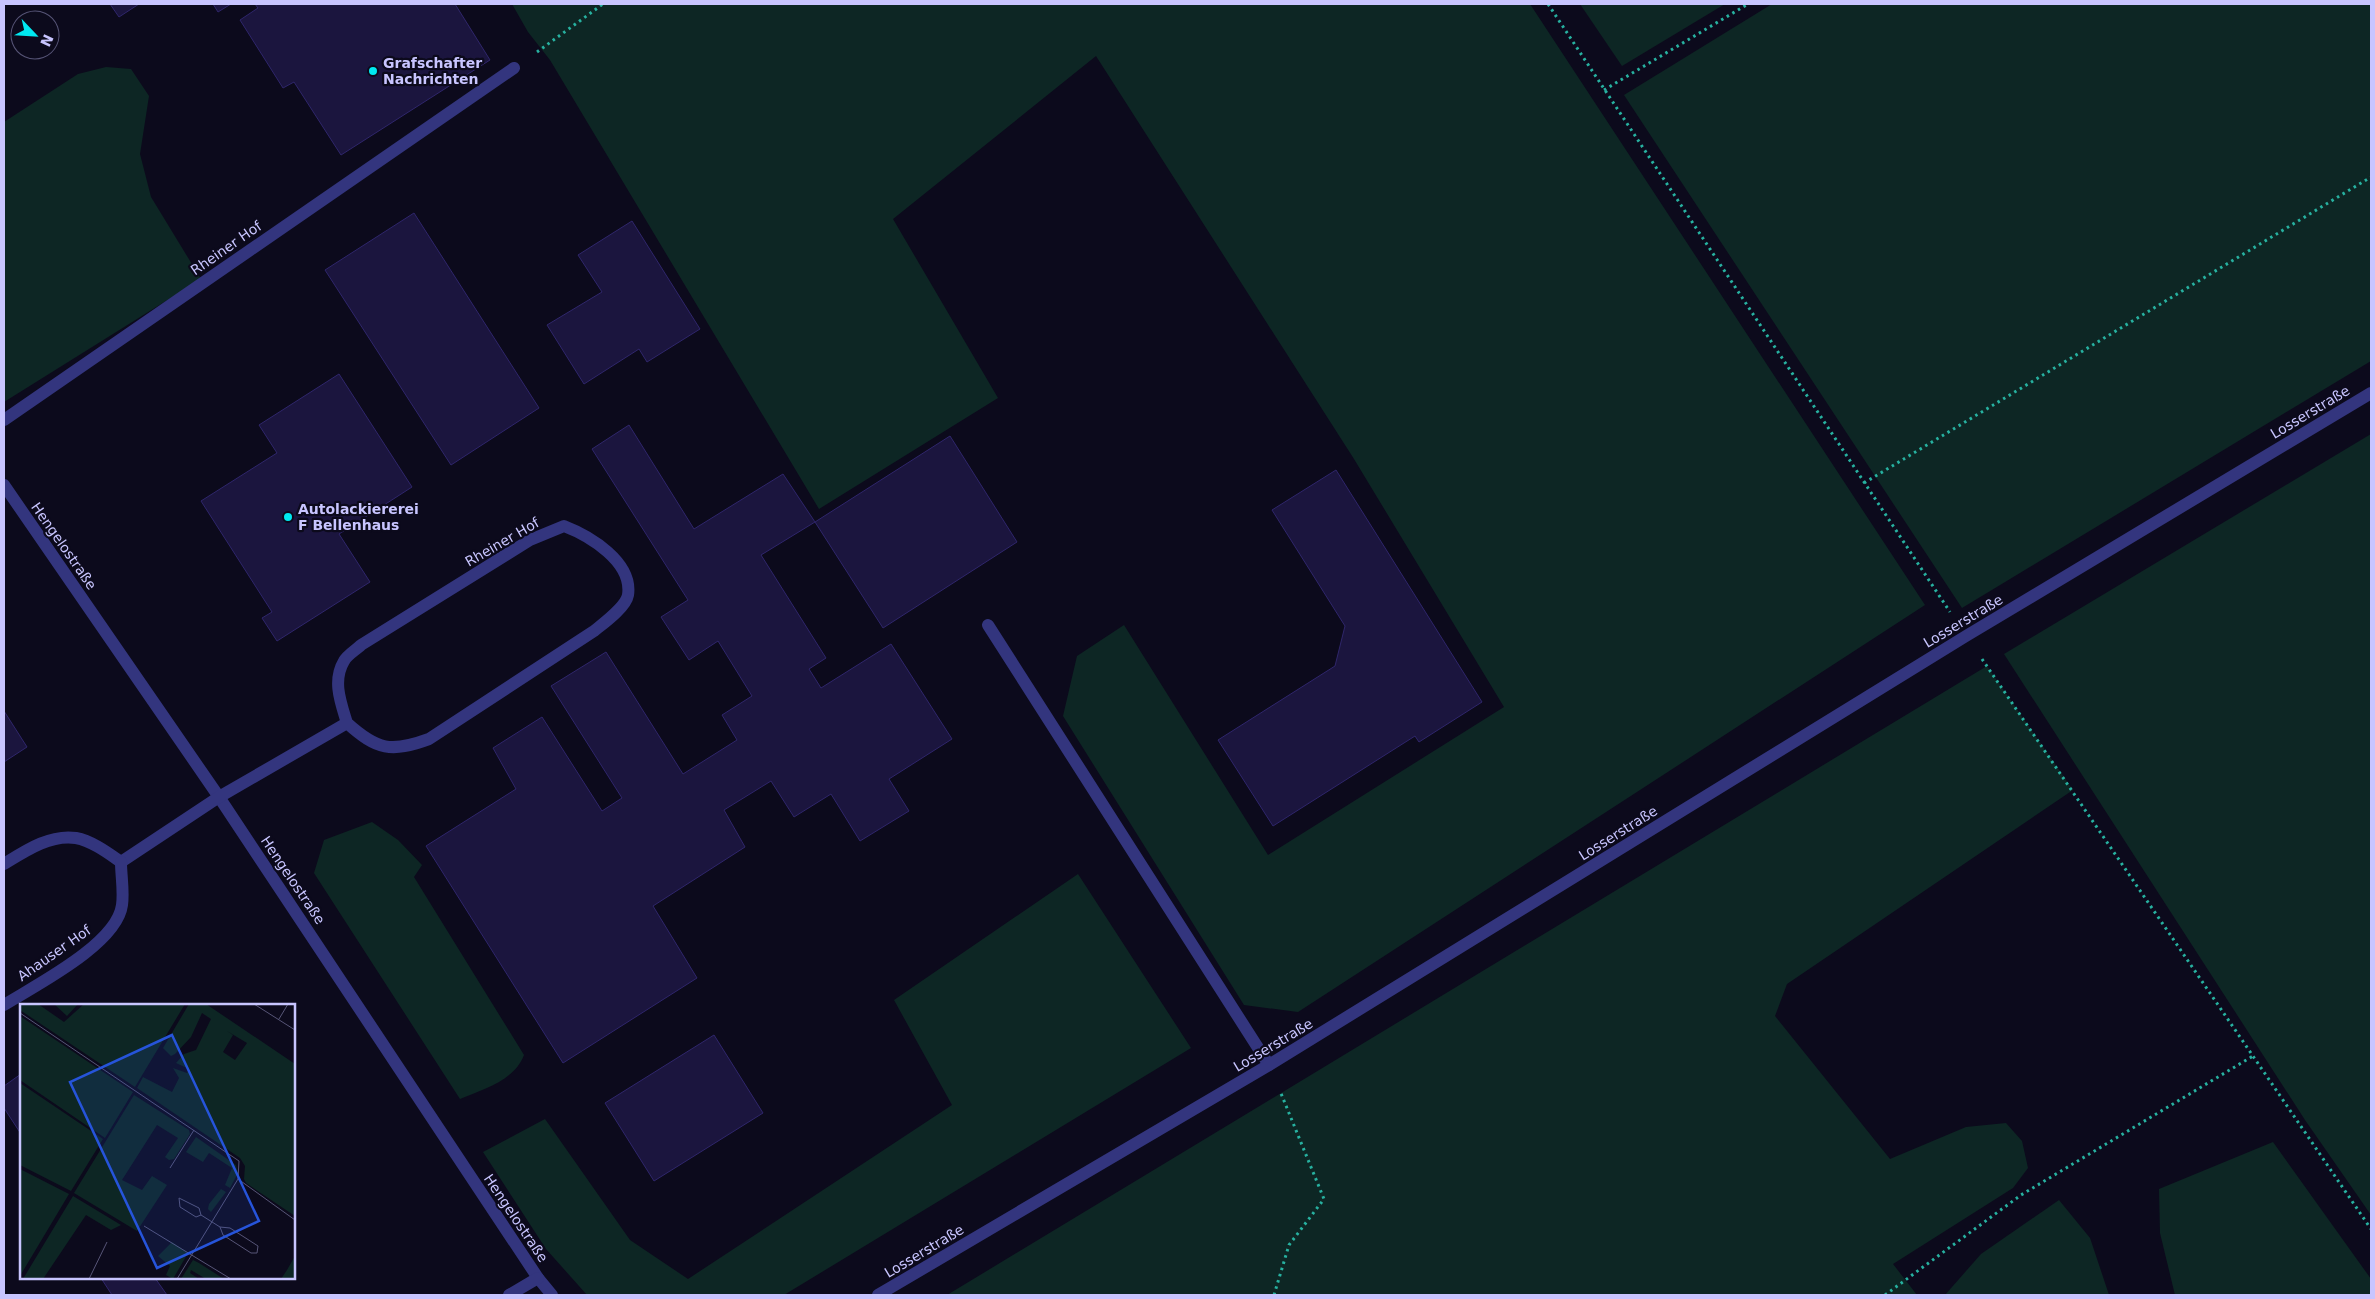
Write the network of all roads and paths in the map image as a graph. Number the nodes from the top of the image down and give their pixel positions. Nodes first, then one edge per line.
1 (603, 4) edge
2 (1748, 4) edge
3 (514, 68) joint
4 (1604, 90) dead end
5 (2371, 177) edge
6 (2371, 393) edge
7 (4, 420) edge
8 (1864, 483) dead end
9 (4, 485) edge
10 (988, 625) dead end
11 (347, 723) junction
12 (220, 797) junction
13 (121, 862) junction
14 (4, 864) edge
15 (4, 1006) edge
16 (2253, 1056) dead end
17 (1269, 1065) junction
18 (538, 1278) junction
19 (510, 1295) edge
20 (552, 1295) edge
21 (878, 1295) edge
22 (1274, 1295) edge
23 (1885, 1295) edge

1 - 3 path
2 - 4 path
3 - 7 street, Rheiner Hof
5 - 8 path
6 - 17 street, Losserstraße
9 - 12 street, Hengelostraße
10 - 17 street
11 - 11 street, Rheiner Hof
11 - 12 street
12 - 13 street
12 - 18 street, Hengelostraße
13 - 14 street
13 - 15 street, Ahauser Hof
16 - 23 path
17 - 21 street, Losserstraße
17 - 22 path
18 - 19 street
18 - 20 street, Hengelostraße

